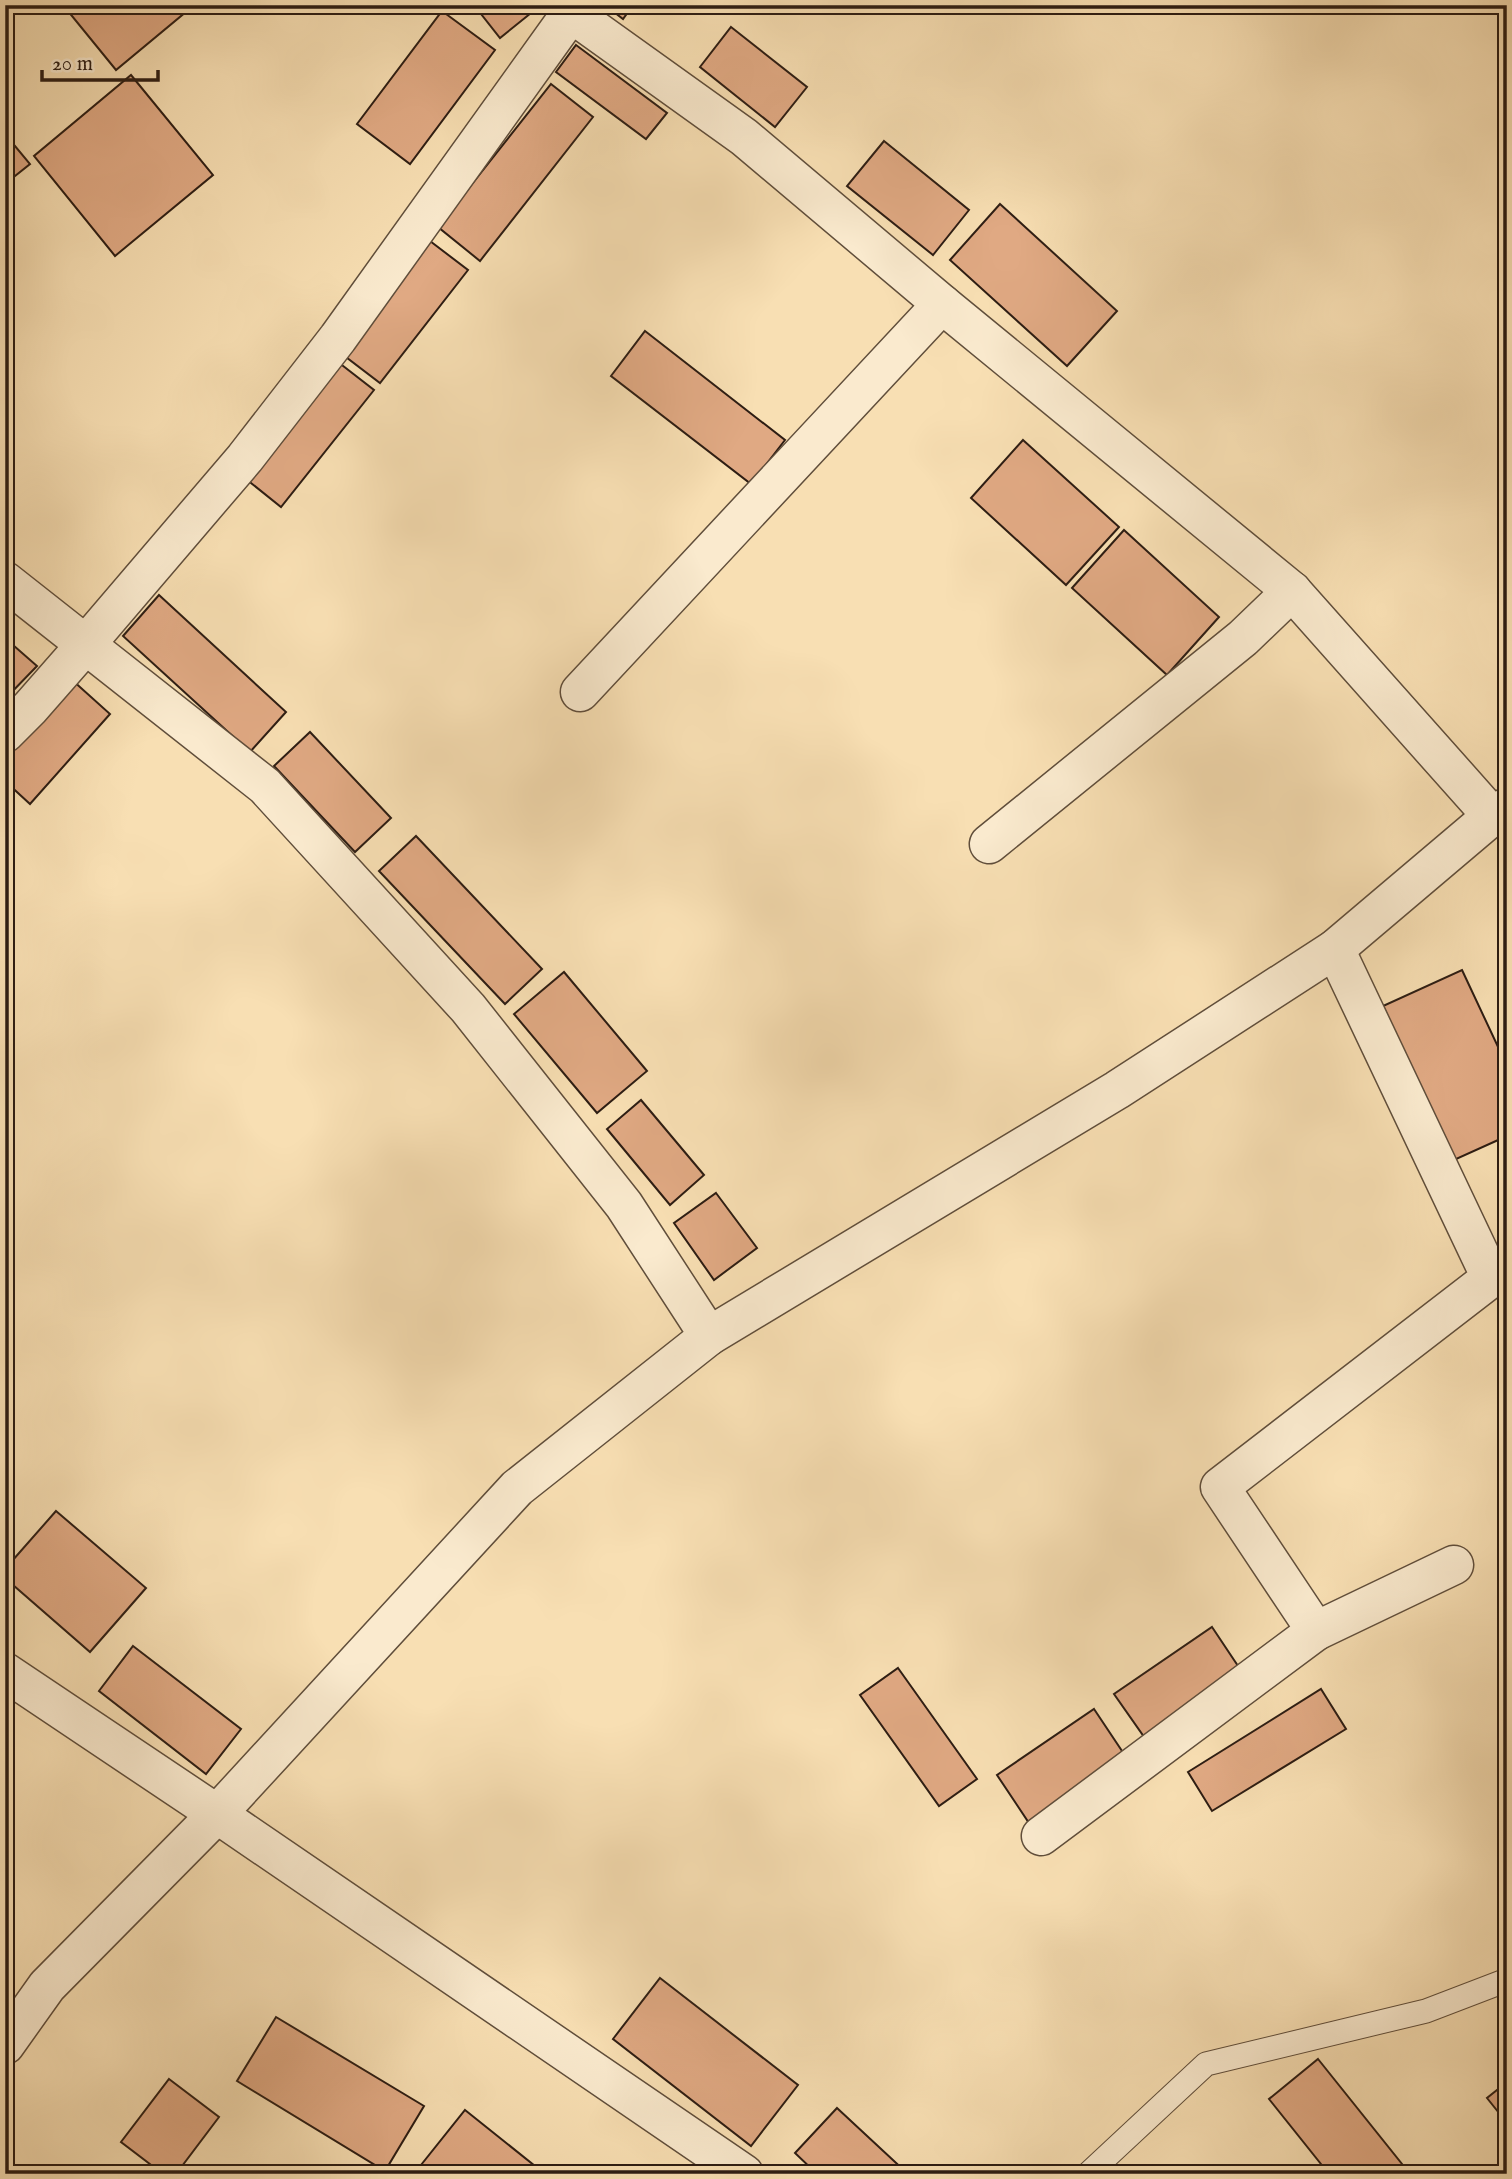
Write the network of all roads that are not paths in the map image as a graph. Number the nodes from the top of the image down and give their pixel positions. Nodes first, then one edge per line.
1 (568, 9) edge
2 (942, 304) junction
3 (5, 581) edge
4 (1292, 591) junction
5 (87, 643) junction
6 (580, 692) dead end
7 (5, 733) edge
8 (1499, 811) edge
9 (989, 844) dead end
10 (1335, 949) junction
11 (709, 1336) junction
12 (1454, 1565) dead end
13 (1316, 1631) junction
14 (5, 1672) edge
15 (217, 1814) junction
16 (1041, 1836) dead end
17 (1507, 1980) edge
18 (5, 2045) edge
19 (744, 2174) edge
20 (1088, 2174) edge

1 - 2 street
1 - 5 street
2 - 4 street
2 - 6 street
3 - 5 street
4 - 8 street
4 - 9 street
5 - 7 street
5 - 11 street
8 - 10 street
10 - 11 street
10 - 13 street
11 - 15 street
12 - 13 street
13 - 16 street
14 - 15 street
15 - 18 street
15 - 19 street
17 - 20 lane

